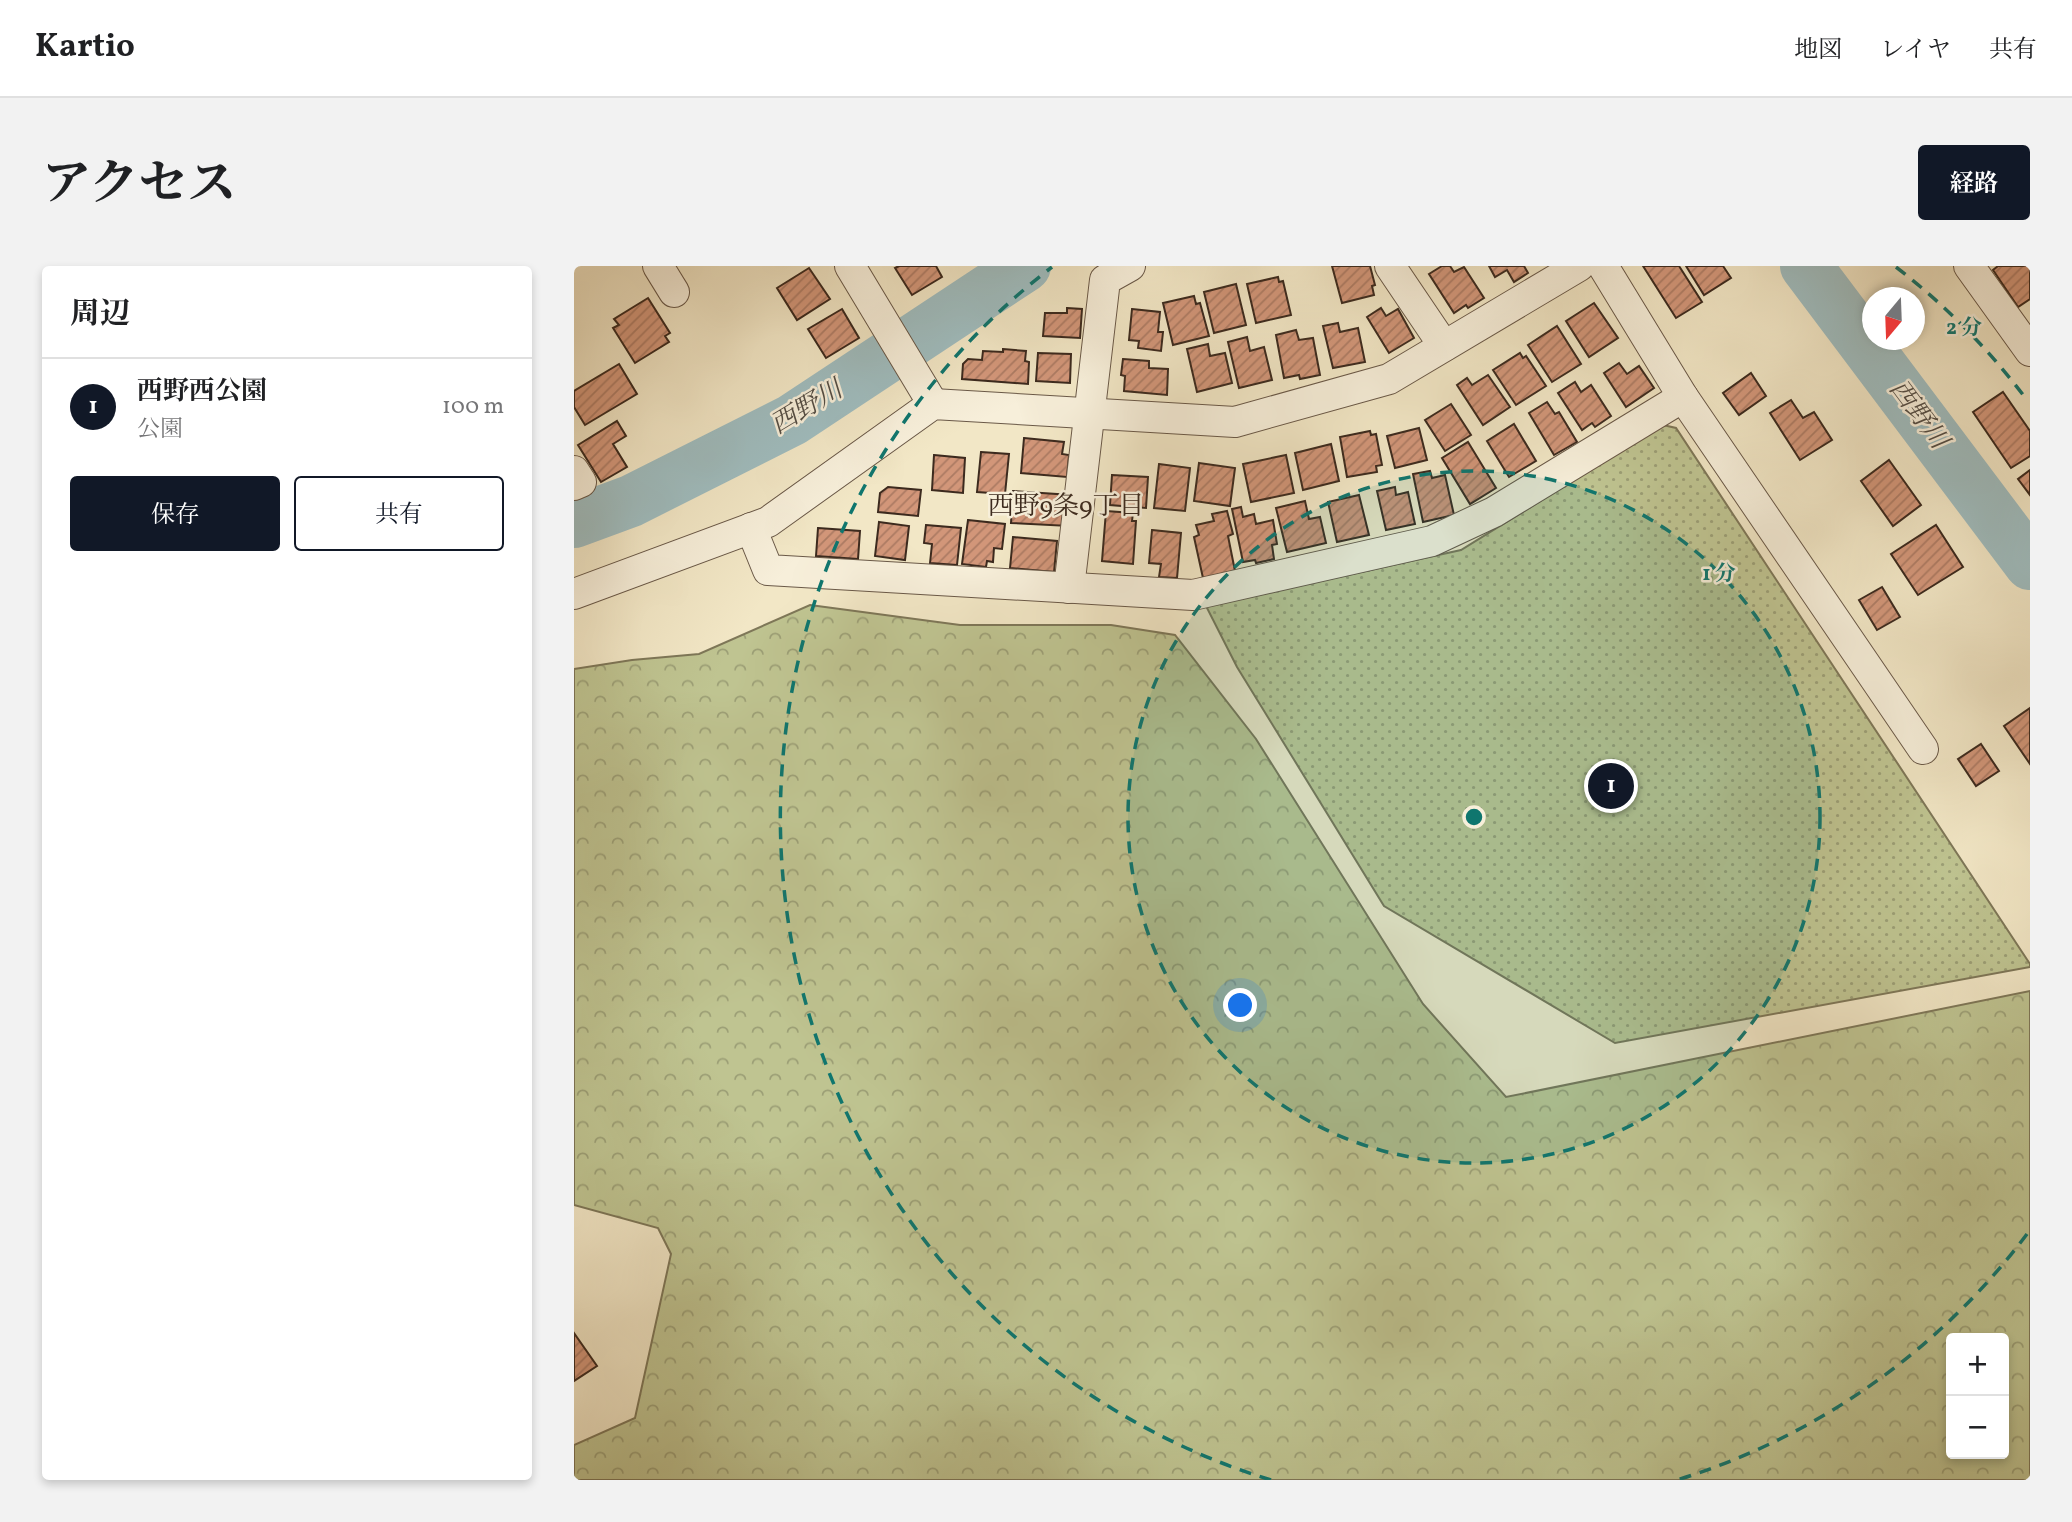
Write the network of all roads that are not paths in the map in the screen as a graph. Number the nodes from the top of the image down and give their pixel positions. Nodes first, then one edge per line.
1 (658, 266) edge
2 (850, 266) edge
3 (1130, 266) edge
4 (1390, 266) edge
5 (1578, 266) edge
6 (1603, 266) edge
7 (1969, 266) edge
8 (674, 292) dead end
9 (1444, 346) junction
10 (2030, 351) edge
11 (1683, 397) junction
12 (933, 404) junction
13 (1089, 413) junction
14 (574, 471) edge
15 (574, 485) edge
16 (751, 528) junction
17 (1069, 588) junction
18 (574, 594) edge
19 (1923, 749) dead end

1 - 8 street
2 - 12 street
3 - 13 street
4 - 9 street
5 - 9 street
6 - 11 street
7 - 10 street
9 - 13 street
11 - 17 street
11 - 19 street
12 - 13 street
12 - 16 street
13 - 17 street
14 - 15 street
16 - 17 street
16 - 18 street

